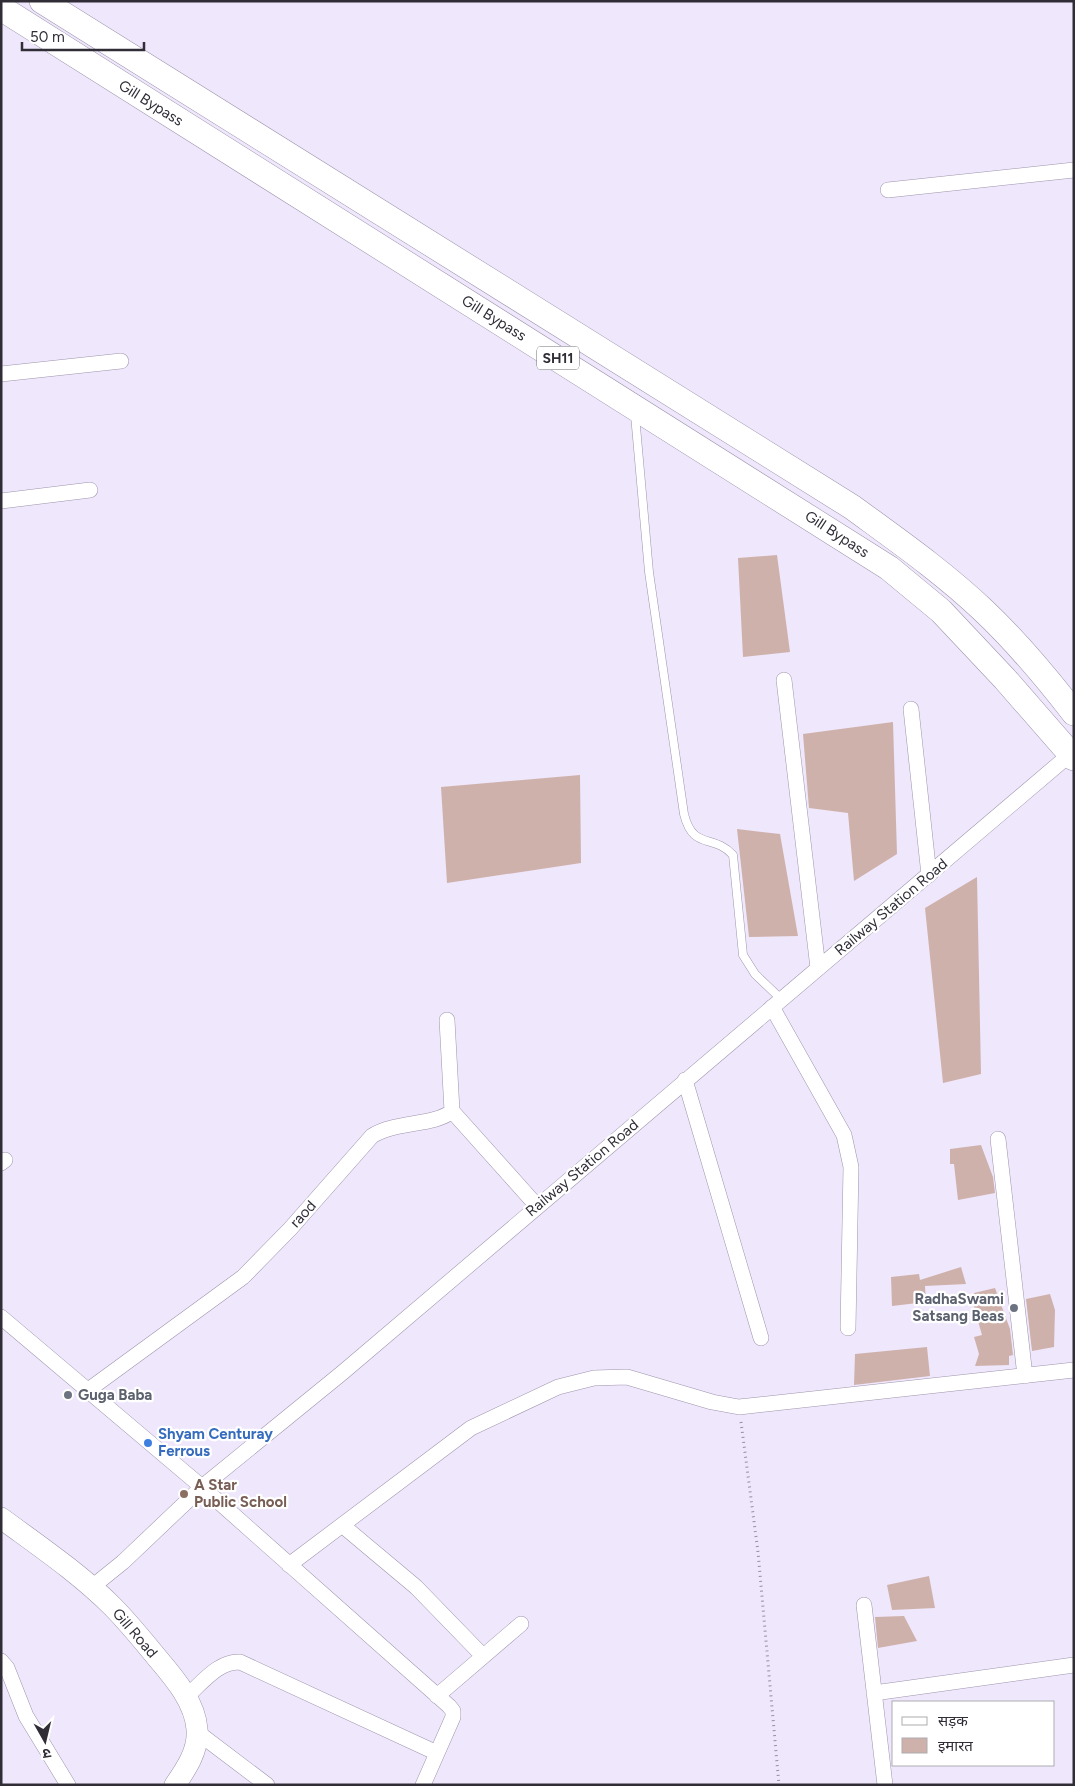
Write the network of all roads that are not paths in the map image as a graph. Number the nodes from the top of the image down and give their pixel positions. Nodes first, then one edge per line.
1 (42, 1) edge
2 (1, 8) edge
3 (1074, 170) edge
4 (888, 190) dead end
5 (121, 361) dead end
6 (1, 374) edge
7 (634, 406) junction
8 (90, 490) dead end
9 (1, 501) edge
10 (784, 680) dead end
11 (911, 709) dead end
12 (1074, 713) edge
13 (1073, 754) edge
14 (929, 875) junction
15 (818, 968) junction
16 (776, 1003) junction
17 (447, 1020) dead end
18 (685, 1080) junction
19 (452, 1111) junction
20 (998, 1140) dead end
21 (537, 1206) junction
22 (1, 1317) edge
23 (848, 1328) dead end
24 (761, 1338) dead end
25 (1074, 1370) edge
26 (1025, 1376) junction
27 (87, 1391) junction
28 (202, 1487) junction
29 (1, 1518) edge
30 (342, 1525) junction
31 (289, 1565) junction
32 (92, 1587) junction
33 (864, 1606) dead end
34 (521, 1624) dead end
35 (483, 1656) junction
36 (1, 1661) edge
37 (1074, 1665) edge
38 (874, 1692) junction
39 (437, 1696) junction
40 (186, 1697) junction
41 (197, 1732) junction
42 (437, 1753) junction
43 (68, 1785) edge
44 (175, 1785) edge
45 (267, 1785) edge
46 (423, 1785) edge
47 (886, 1785) edge

1 - 12 main road, Gill Bypass / SH11
2 - 7 main road, Gill Bypass / SH11
3 - 4 street
5 - 6 street
7 - 13 main road, Gill Bypass / SH11
7 - 16 lane
8 - 9 street
10 - 15 street
11 - 14 street
13 - 14 street, Railway Station Road
14 - 15 street, Railway Station Road
15 - 16 street, Railway Station Road
16 - 18 street, Railway Station Road
16 - 23 street
17 - 19 street
18 - 21 street, Railway Station Road
18 - 24 street
19 - 21 street
19 - 27 street, raod
20 - 26 street
21 - 28 street, Railway Station Road
22 - 27 street
25 - 26 street
26 - 30 street
27 - 28 street
28 - 31 street
28 - 32 street, Railway Station Road
29 - 32 street, Gill Road
30 - 31 street
30 - 35 street
31 - 39 street
32 - 40 street, Gill Road
33 - 38 street
34 - 35 street
35 - 39 street
36 - 43 street
37 - 38 street
38 - 47 street
39 - 42 street
40 - 41 street, Gill Road
40 - 42 street
41 - 44 street, Gill Road
41 - 45 street
42 - 46 street

